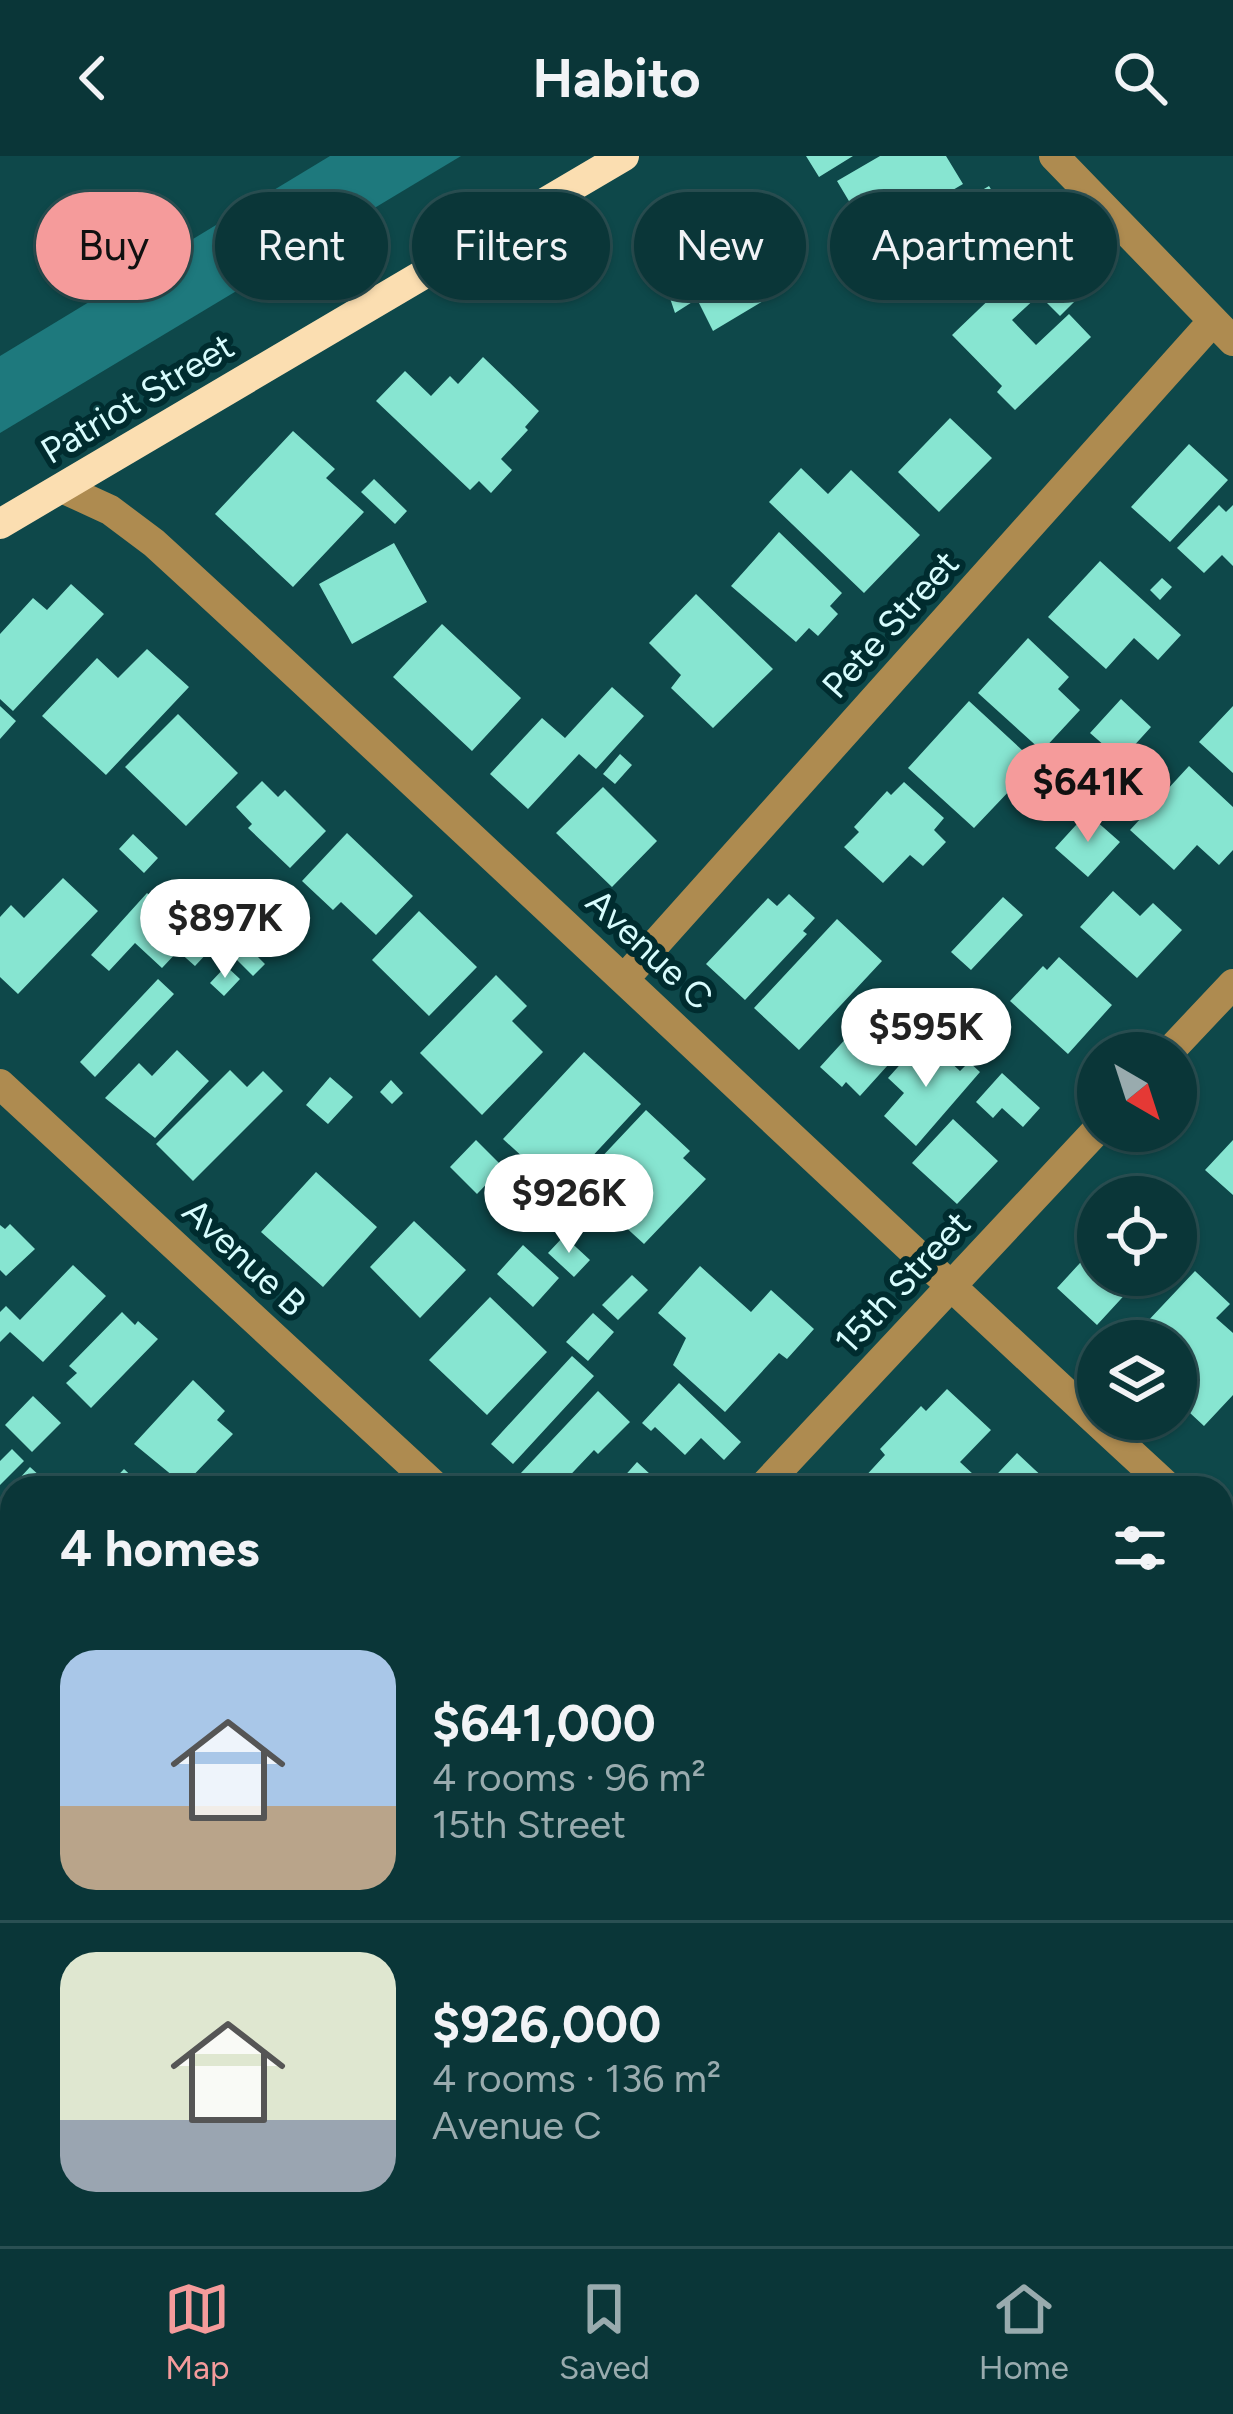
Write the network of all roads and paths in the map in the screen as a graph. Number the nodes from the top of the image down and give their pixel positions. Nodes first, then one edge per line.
1 (624, 156) edge
2 (1054, 156) edge
3 (1223, 332) edge
4 (62, 488) junction
5 (0, 524) edge
6 (625, 978) junction
7 (1233, 983) edge
8 (1188, 1032) edge
9 (0, 1084) edge
10 (1077, 1151) edge
11 (950, 1287) junction
12 (424, 1476) edge
13 (774, 1476) edge
14 (1156, 1476) edge

1 - 4 main road, Patriot Street
2 - 3 street
3 - 6 street, Pete Street
4 - 5 main road, Patriot Street
4 - 6 street, Avenue C
6 - 11 street, Avenue C
7 - 8 street
9 - 12 street, Avenue B
10 - 11 street, 15th Street
11 - 13 street, 15th Street
11 - 14 street, Avenue C

